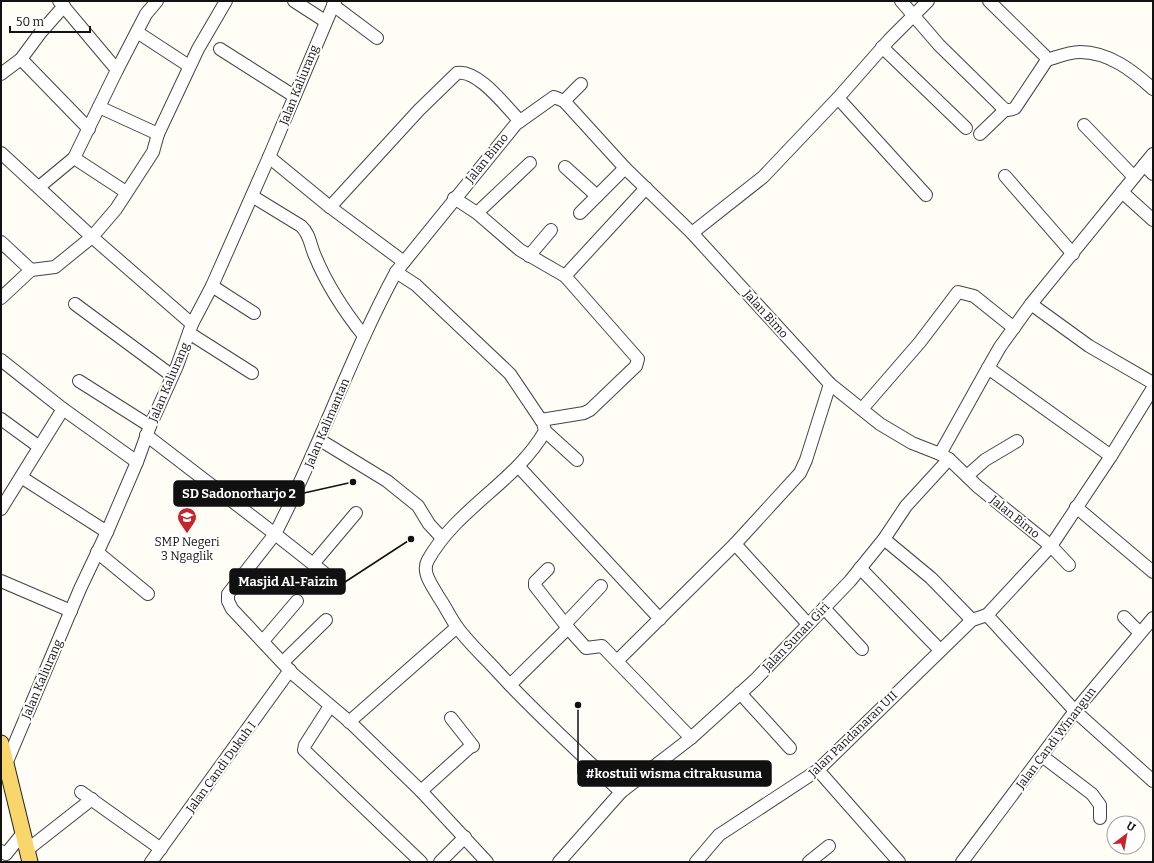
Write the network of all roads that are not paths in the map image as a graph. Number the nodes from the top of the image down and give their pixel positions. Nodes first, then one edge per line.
1 (226, 1) edge
2 (294, 1) edge
3 (901, 1) edge
4 (928, 1) edge
5 (989, 1) edge
6 (154, 2) edge
7 (334, 3) edge
8 (62, 4) edge
9 (914, 15) junction
10 (325, 21) junction
11 (137, 32) junction
12 (377, 38) dead end
13 (882, 47) junction
14 (220, 49) dead end
15 (21, 58) junction
16 (1047, 60) junction
17 (189, 66) junction
18 (3, 69) edge
19 (117, 70) junction
20 (581, 84) dead end
21 (1153, 89) edge
22 (294, 96) junction
23 (838, 98) junction
24 (564, 101) junction
25 (99, 107) junction
26 (1005, 110) junction
27 (520, 121) junction
28 (1084, 125) dead end
29 (966, 128) dead end
30 (88, 129) junction
31 (158, 134) junction
32 (980, 134) dead end
33 (1, 153) edge
34 (1153, 154) edge
35 (269, 157) junction
36 (74, 158) junction
37 (530, 163) dead end
38 (1144, 165) junction
39 (565, 167) dead end
40 (625, 168) junction
41 (1153, 174) edge
42 (1005, 176) dead end
43 (1134, 177) junction
44 (39, 187) junction
45 (646, 188) junction
46 (126, 192) junction
47 (1122, 192) junction
48 (926, 195) dead end
49 (252, 196) junction
50 (596, 196) junction
51 (454, 198) junction
52 (330, 207) junction
53 (477, 213) junction
54 (580, 213) dead end
55 (1153, 220) edge
56 (551, 230) dead end
57 (692, 232) junction
58 (92, 237) junction
59 (1, 242) edge
60 (1073, 254) junction
61 (529, 256) junction
62 (404, 262) junction
63 (31, 270) junction
64 (396, 272) junction
65 (564, 276) junction
66 (212, 286) junction
67 (1, 298) edge
68 (75, 304) dead end
69 (1031, 304) junction
70 (254, 313) dead end
71 (191, 328) junction
72 (1014, 328) junction
73 (364, 336) junction
74 (1, 360) edge
75 (988, 368) junction
76 (252, 373) dead end
77 (172, 375) junction
78 (79, 381) dead end
79 (1153, 383) edge
80 (830, 384) junction
81 (1153, 388) edge
82 (62, 409) junction
83 (862, 409) junction
84 (1, 419) edge
85 (543, 425) junction
86 (148, 430) junction
87 (320, 440) junction
88 (1017, 441) dead end
89 (38, 446) junction
90 (1111, 456) junction
91 (944, 457) junction
92 (577, 460) dead end
93 (137, 462) junction
94 (518, 466) junction
95 (967, 476) junction
96 (21, 477) junction
97 (1076, 507) junction
98 (1, 509) edge
99 (356, 513) dead end
100 (107, 532) junction
101 (275, 534) junction
102 (442, 538) junction
103 (884, 539) junction
104 (735, 544) junction
105 (1051, 546) junction
106 (97, 552) junction
107 (313, 564) junction
108 (1069, 565) dead end
109 (860, 568) junction
110 (548, 569) dead end
111 (1153, 572) edge
112 (1, 582) edge
113 (335, 582) dead end
114 (601, 586) dead end
115 (148, 594) dead end
116 (297, 601) dead end
117 (824, 608) junction
118 (71, 611) junction
119 (986, 615) junction
120 (1124, 617) dead end
121 (1153, 618) edge
122 (660, 619) junction
123 (326, 620) dead end
124 (972, 620) junction
125 (808, 624) junction
126 (566, 626) junction
127 (457, 627) junction
128 (1140, 633) junction
129 (263, 641) junction
130 (862, 650) dead end
131 (940, 650) junction
132 (617, 661) junction
133 (286, 666) junction
134 (510, 685) junction
135 (740, 693) junction
136 (330, 706) junction
137 (1074, 711) junction
138 (451, 718) dead end
139 (349, 722) junction
140 (691, 738) junction
141 (1, 743) edge
142 (790, 748) dead end
143 (1042, 756) junction
144 (818, 770) junction
145 (5, 774) edge
146 (1153, 781) edge
147 (421, 791) junction
148 (81, 792) dead end
149 (621, 792) junction
150 (92, 799) junction
151 (1100, 818) dead end
152 (23, 834) junction
153 (465, 837) junction
154 (829, 846) dead end
155 (161, 849) junction
156 (1, 851) edge
157 (28, 856) edge
158 (151, 862) edge
159 (421, 862) edge
160 (440, 862) edge
161 (487, 862) edge
162 (559, 862) edge
163 (696, 862) edge
164 (808, 862) edge
165 (899, 862) edge
166 (963, 862) edge

1 - 17 street
2 - 10 street
3 - 9 street
4 - 9 street
5 - 16 street
6 - 11 street
7 - 10 street, Jalan Kaliurang
7 - 12 street
8 - 15 street
8 - 19 street
9 - 13 street
9 - 26 street
10 - 22 street, Jalan Kaliurang
11 - 17 street
11 - 19 street
13 - 23 street
13 - 29 street
14 - 22 street
15 - 18 street
15 - 30 street
16 - 21 street
16 - 26 street
17 - 31 street
19 - 25 street
20 - 24 street
22 - 35 street, Jalan Kaliurang
23 - 48 street
23 - 57 street
24 - 27 street, Jalan Bimo
24 - 40 street, Jalan Bimo
25 - 30 street
25 - 31 street
26 - 32 street
27 - 51 street, Jalan Bimo
27 - 52 street
28 - 43 street
30 - 36 street
31 - 46 street
33 - 44 street
34 - 38 street, Jalan Sunan Giri
35 - 49 street, Jalan Kaliurang
35 - 52 street
36 - 44 street
36 - 46 street
37 - 53 street
38 - 41 street
38 - 43 street, Jalan Sunan Giri
39 - 50 street
40 - 45 street, Jalan Bimo
40 - 50 street
42 - 60 street
43 - 47 street, Jalan Sunan Giri
44 - 58 street
45 - 57 street, Jalan Bimo
45 - 65 street
46 - 58 street
47 - 55 street
47 - 60 street, Jalan Sunan Giri
49 - 66 street, Jalan Kaliurang
49 - 73 street
50 - 54 street
51 - 53 street
51 - 62 street, Jalan Bimo
52 - 62 street
53 - 61 street
56 - 61 street
57 - 80 street, Jalan Bimo
58 - 63 street
58 - 71 street
59 - 63 street
60 - 69 street, Jalan Sunan Giri
61 - 65 street
62 - 64 street, Jalan Bimo
63 - 67 street
64 - 73 street, Jalan Kalimantan
64 - 85 street
65 - 85 street
66 - 70 street
66 - 71 street, Jalan Kaliurang
68 - 77 street
69 - 72 street, Jalan Sunan Giri
69 - 79 street
71 - 76 street
71 - 77 street, Jalan Kaliurang
72 - 75 street, Jalan Sunan Giri
72 - 83 street
73 - 87 street, Jalan Kalimantan
74 - 82 street
75 - 90 street
75 - 91 street, Jalan Sunan Giri
77 - 86 street, Jalan Kaliurang
78 - 86 street
80 - 83 street, Jalan Bimo
80 - 104 street
81 - 90 street
82 - 89 street
82 - 93 street
83 - 91 street, Jalan Bimo
84 - 89 street
85 - 92 street
85 - 94 street
86 - 93 street, Jalan Kaliurang
86 - 101 street
87 - 101 street, Jalan Kalimantan
87 - 102 street
88 - 95 street
89 - 96 street
90 - 97 street
91 - 95 street, Jalan Bimo
91 - 103 street, Jalan Sunan Giri
93 - 100 street, Jalan Kaliurang
94 - 102 street
94 - 122 street
95 - 105 street, Jalan Bimo
96 - 98 street
96 - 100 street
97 - 105 street
97 - 111 street
99 - 107 street
100 - 106 street, Jalan Kaliurang
101 - 107 street
101 - 129 street, Jalan Kalimantan
102 - 127 street
103 - 109 street, Jalan Sunan Giri
103 - 124 street
104 - 122 street
104 - 125 street
105 - 108 street
105 - 119 street, Jalan Bimo
106 - 115 street
106 - 118 street, Jalan Kaliurang
107 - 113 street
109 - 117 street, Jalan Sunan Giri
109 - 131 street
110 - 126 street
112 - 118 street
114 - 126 street
116 - 129 street
117 - 125 street, Jalan Sunan Giri
117 - 130 street
118 - 145 street, Jalan Kaliurang
119 - 124 street, Jalan Pandanaran UII
119 - 137 street
120 - 128 street
121 - 128 street, Jalan Candi Winangun
122 - 132 street
123 - 133 street, Jalan Candi Dukuh I
124 - 131 street, Jalan Pandanaran UII
125 - 135 street, Jalan Sunan Giri
126 - 132 street
126 - 134 street
127 - 134 street
127 - 139 street
128 - 137 street, Jalan Candi Winangun
129 - 133 street
131 - 144 street, Jalan Pandanaran UII
132 - 140 street
133 - 136 street
133 - 155 street, Jalan Candi Dukuh I
134 - 149 street
135 - 140 street, Jalan Sunan Giri
135 - 142 street
136 - 139 street
136 - 159 street
137 - 143 street, Jalan Candi Winangun
137 - 146 street
138 - 147 street
139 - 147 street
140 - 149 street, Jalan Sunan Giri
141 - 145 main road
143 - 151 street
143 - 166 street, Jalan Candi Winangun
144 - 163 street, Jalan Pandanaran UII
144 - 165 street
145 - 152 main road
147 - 153 street
148 - 150 street
149 - 162 street, Jalan Sunan Giri
150 - 155 street
150 - 157 street
152 - 156 street
152 - 157 main road
153 - 160 street
153 - 161 street
154 - 164 street
155 - 158 street, Jalan Candi Dukuh I

